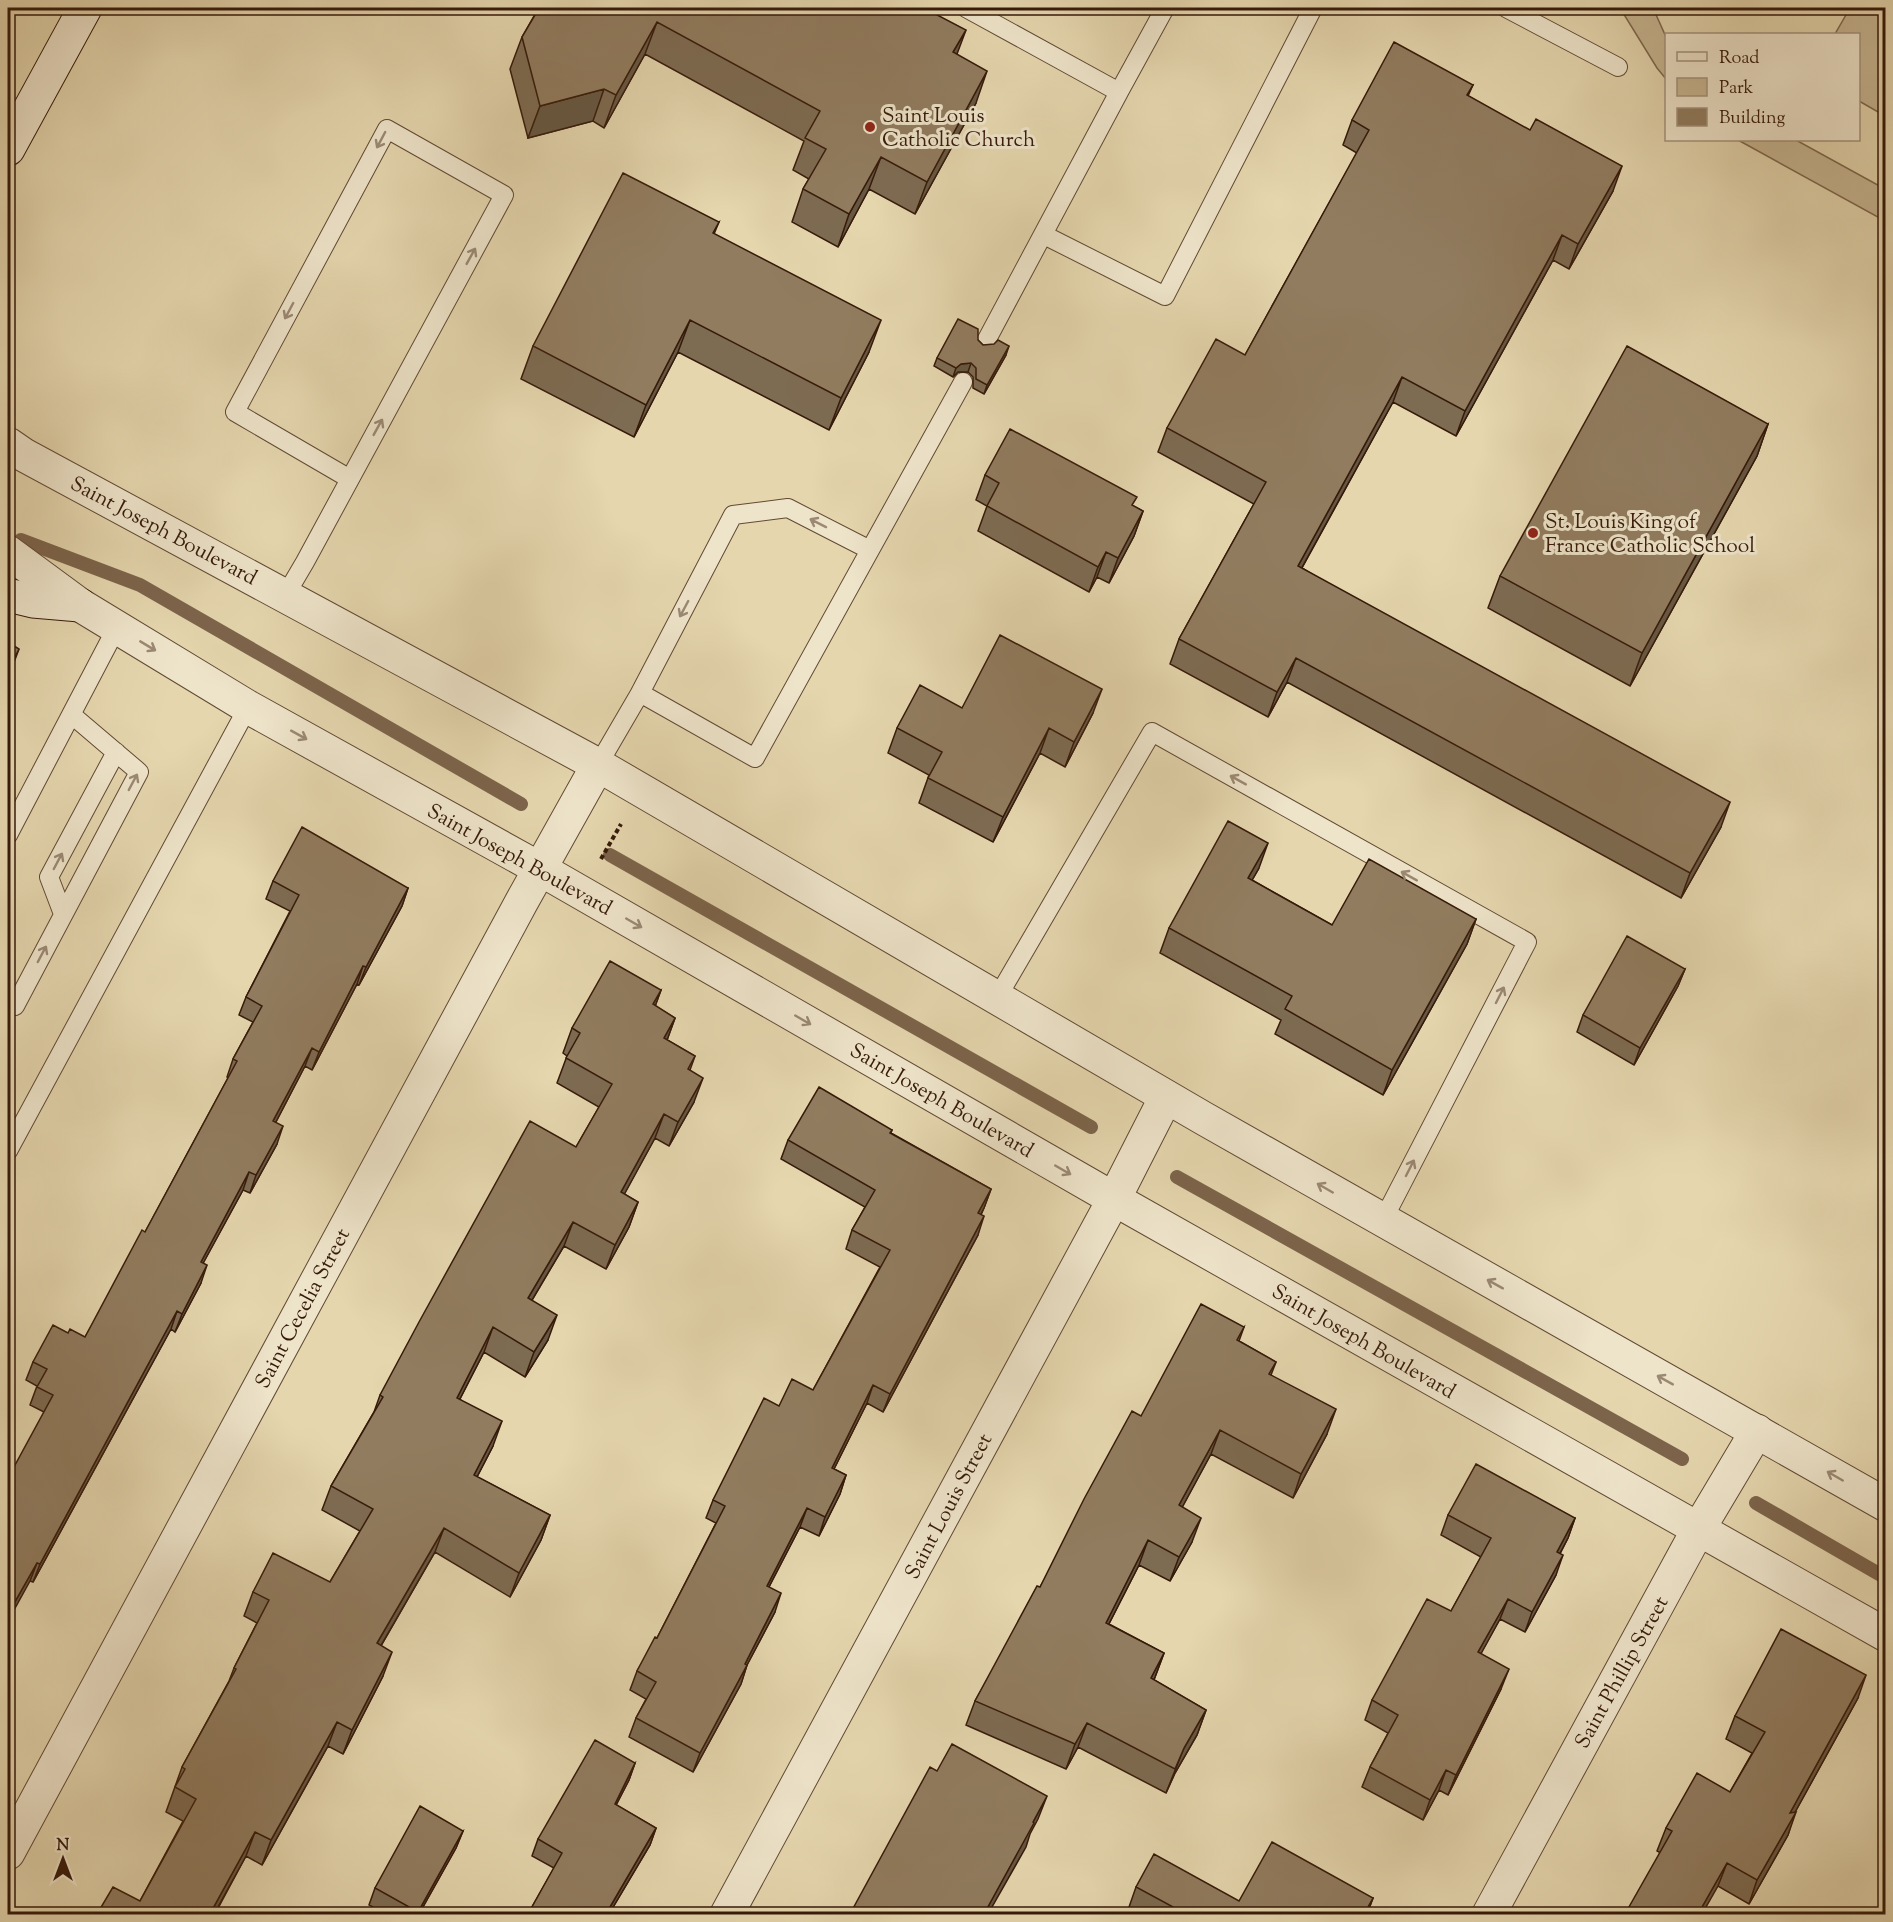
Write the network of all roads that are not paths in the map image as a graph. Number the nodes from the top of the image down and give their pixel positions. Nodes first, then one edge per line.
1 (85, 8) edge
2 (966, 8) edge
3 (1165, 8) edge
4 (1314, 8) edge
5 (1506, 8) edge
6 (1618, 67) dead end
7 (1119, 92) junction
8 (33, 103) junction
9 (8, 123) edge
10 (8, 149) edge
11 (1044, 235) junction
12 (985, 343) edge
13 (963, 382) dead end
14 (8, 444) edge
15 (350, 479) junction
16 (870, 550) junction
17 (8, 552) edge
18 (8, 595) edge
19 (285, 596) junction
20 (80, 605) junction
21 (117, 627) junction
22 (640, 693) junction
23 (248, 707) junction
24 (72, 715) junction
25 (116, 752) junction
26 (598, 765) junction
27 (8, 835) edge
28 (540, 869) junction
29 (63, 914) junction
30 (997, 998) junction
31 (11, 1004) edge
32 (1166, 1097) junction
33 (8, 1151) edge
34 (1114, 1199) junction
35 (1383, 1220) junction
36 (1757, 1431) junction
37 (1886, 1504) edge
38 (1698, 1530) junction
39 (1886, 1635) edge
40 (8, 1852) edge
41 (727, 1914) edge
42 (1490, 1914) edge

1 - 8 street
2 - 7 lane
3 - 7 lane
4 - 11 lane
5 - 6 lane
7 - 11 lane
8 - 9 street
8 - 10 street
11 - 12 lane
13 - 16 lane
14 - 19 street, Saint Joseph Boulevard
15 -> 15 lane
15 - 19 lane
16 -> 22 lane
16 - 22 lane
17 - 20 street, Saint Joseph Boulevard
18 - 20 street
19 - 26 street, Saint Joseph Boulevard
20 - 21 street, Saint Joseph Boulevard
21 -> 23 street, Saint Joseph Boulevard
21 - 24 lane
22 - 26 lane
23 -> 28 street, Saint Joseph Boulevard
23 - 33 lane
24 - 25 lane
24 - 27 lane
29 -> 25 lane
29 -> 25 lane
26 - 28 street, Saint Cecelia Street
26 - 30 street, Saint Joseph Boulevard
28 -> 34 street, Saint Joseph Boulevard
28 - 40 street, Saint Cecelia Street
31 -> 29 lane
30 - 32 street, Saint Joseph Boulevard
35 -> 30 lane
32 - 34 street, Saint Louis Street
35 -> 32 street, Saint Joseph Boulevard
34 - 38 street, Saint Joseph Boulevard
34 - 41 street, Saint Louis Street
36 -> 35 street, Saint Joseph Boulevard
37 -> 36 street, Saint Joseph Boulevard
36 - 38 street, Saint Phillip Street
38 - 39 street, Saint Joseph Boulevard
38 - 42 street, Saint Phillip Street

